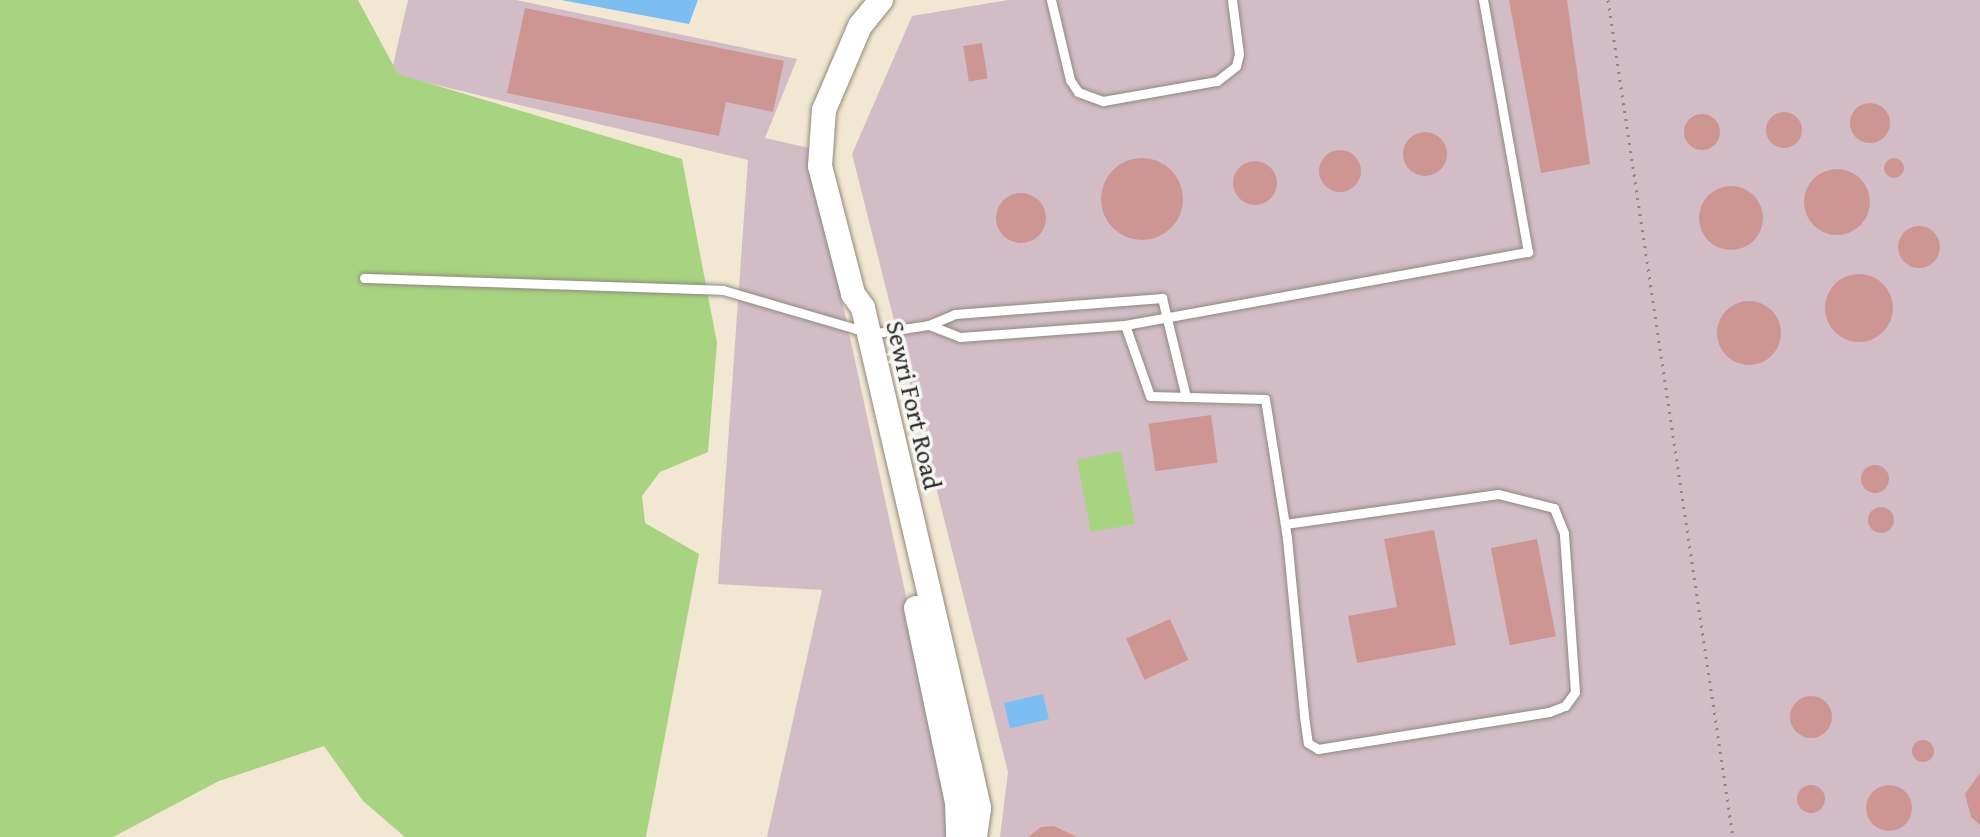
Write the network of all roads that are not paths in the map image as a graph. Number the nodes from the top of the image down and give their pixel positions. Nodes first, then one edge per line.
1 (881, 0) edge
2 (1051, 0) edge
3 (1232, 0) edge
4 (1483, 0) edge
5 (364, 278) dead end
6 (1167, 318) junction
7 (929, 325) junction
8 (1125, 325) junction
9 (863, 331) junction
10 (1186, 397) junction
11 (1285, 524) junction
12 (946, 707) junction
13 (958, 837) edge
14 (975, 837) edge

1 - 9 street, Sewri Fort Road
2 - 3 lane
4 - 6 lane
5 - 9 lane
6 - 7 lane
6 - 8 lane
6 - 10 lane
7 - 8 lane
7 - 9 lane
8 - 10 lane
9 - 12 street, Sewri Fort Road
10 - 11 lane
11 - 11 lane
12 - 13 street
12 - 14 street, Sewri Fort Road

